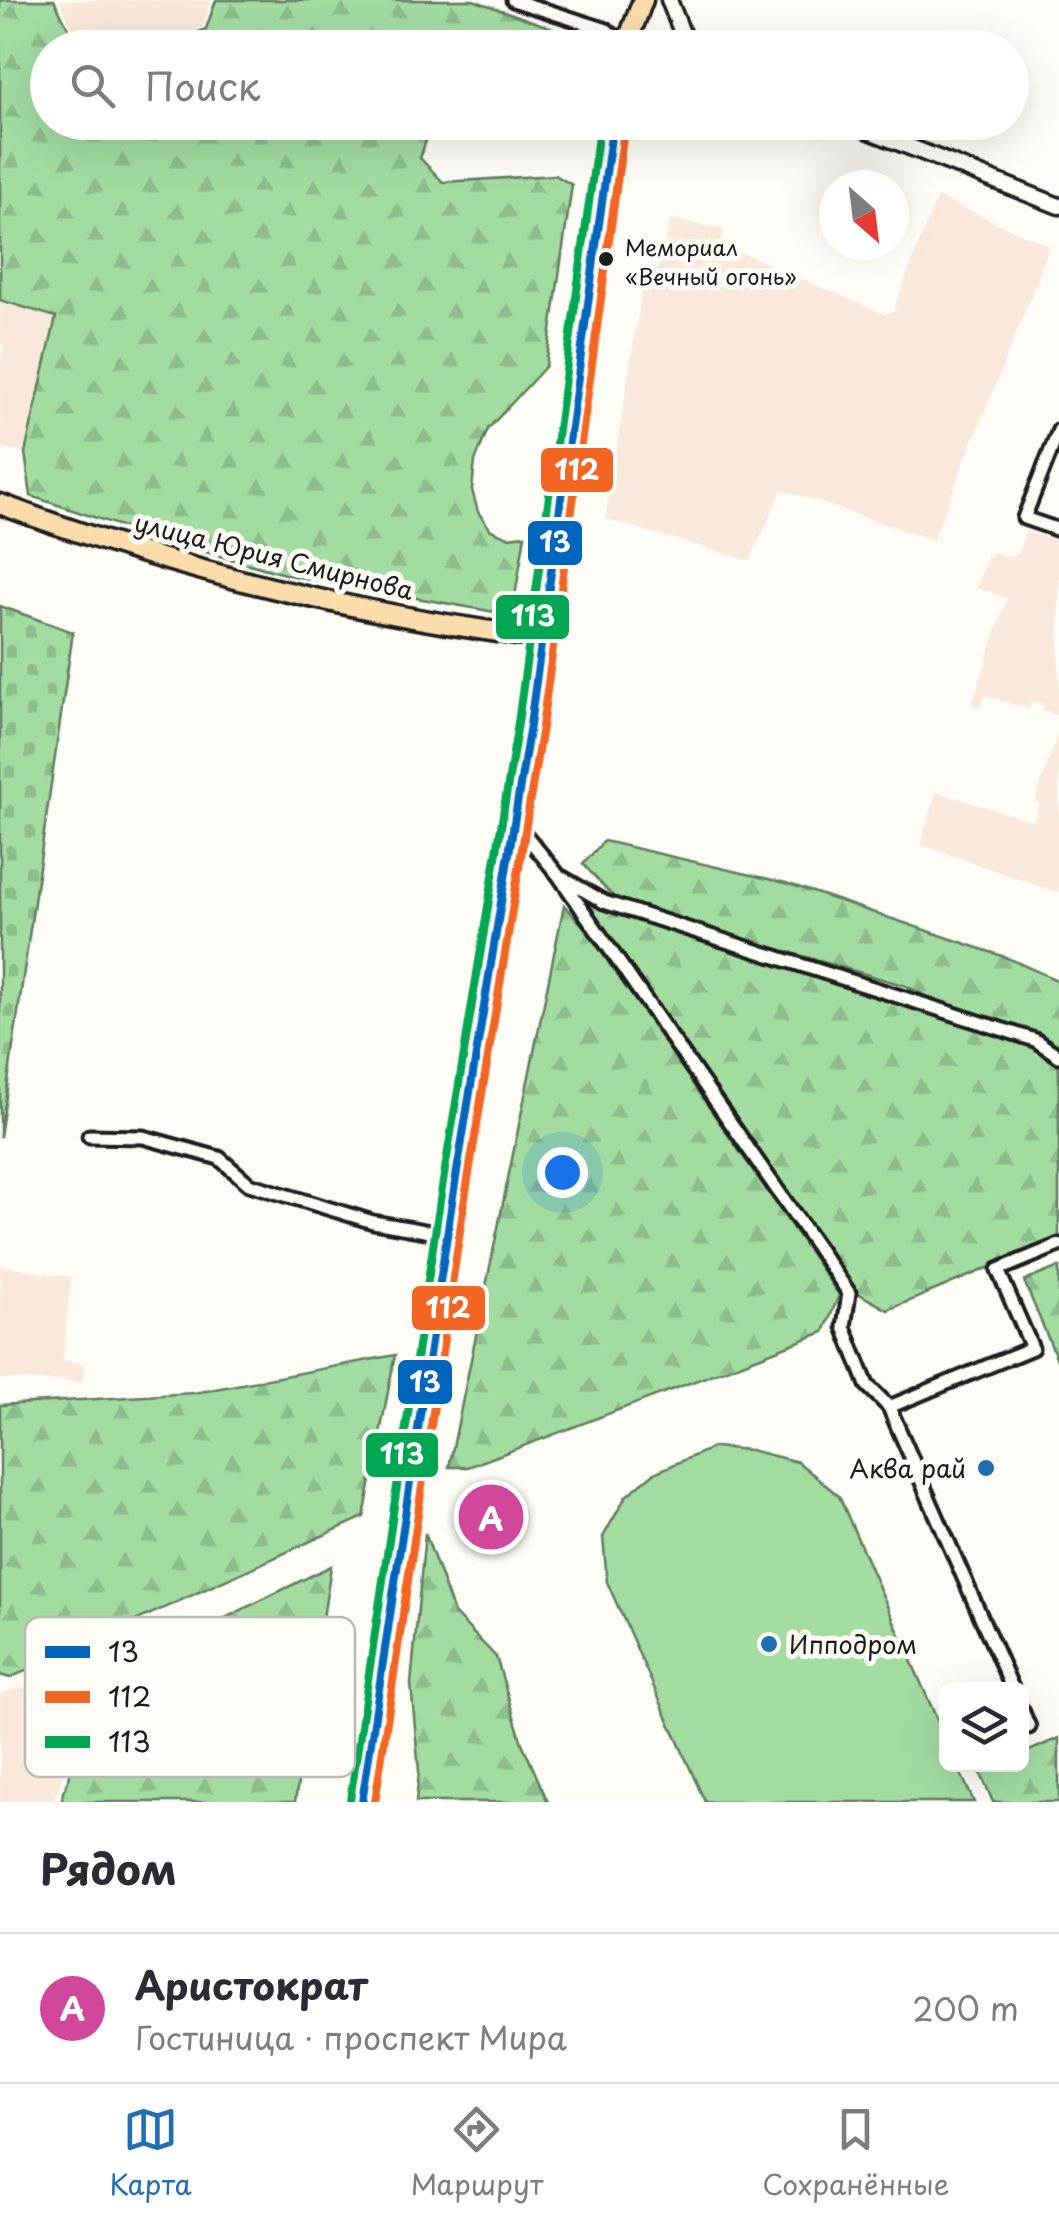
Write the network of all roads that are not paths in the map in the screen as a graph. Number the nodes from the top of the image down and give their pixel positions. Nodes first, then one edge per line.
1 (513, 0) edge
2 (643, 0) edge
3 (668, 0) edge
4 (607, 30) edge
5 (633, 30) edge
6 (680, 30) edge
7 (609, 140) edge
8 (892, 140) edge
9 (1059, 206) edge
10 (1059, 430) edge
11 (0, 504) edge
12 (1059, 530) edge
13 (540, 638) junction
14 (513, 820) junction
15 (559, 876) junction
16 (1059, 1056) edge
17 (89, 1136) dead end
18 (448, 1235) junction
19 (1059, 1245) edge
20 (889, 1407) junction
21 (1009, 1682) edge
22 (362, 1802) edge

1 - 4 street
2 - 5 main road
3 - 6 street
7 - 13 main road
8 - 9 street
10 - 12 street
11 - 13 main road, улица Юрия Смирнова
13 - 14 main road
14 - 15 street
14 - 18 main road
15 - 16 street
15 - 20 street
17 - 18 street
18 - 22 main road
19 - 20 street
20 - 21 street

